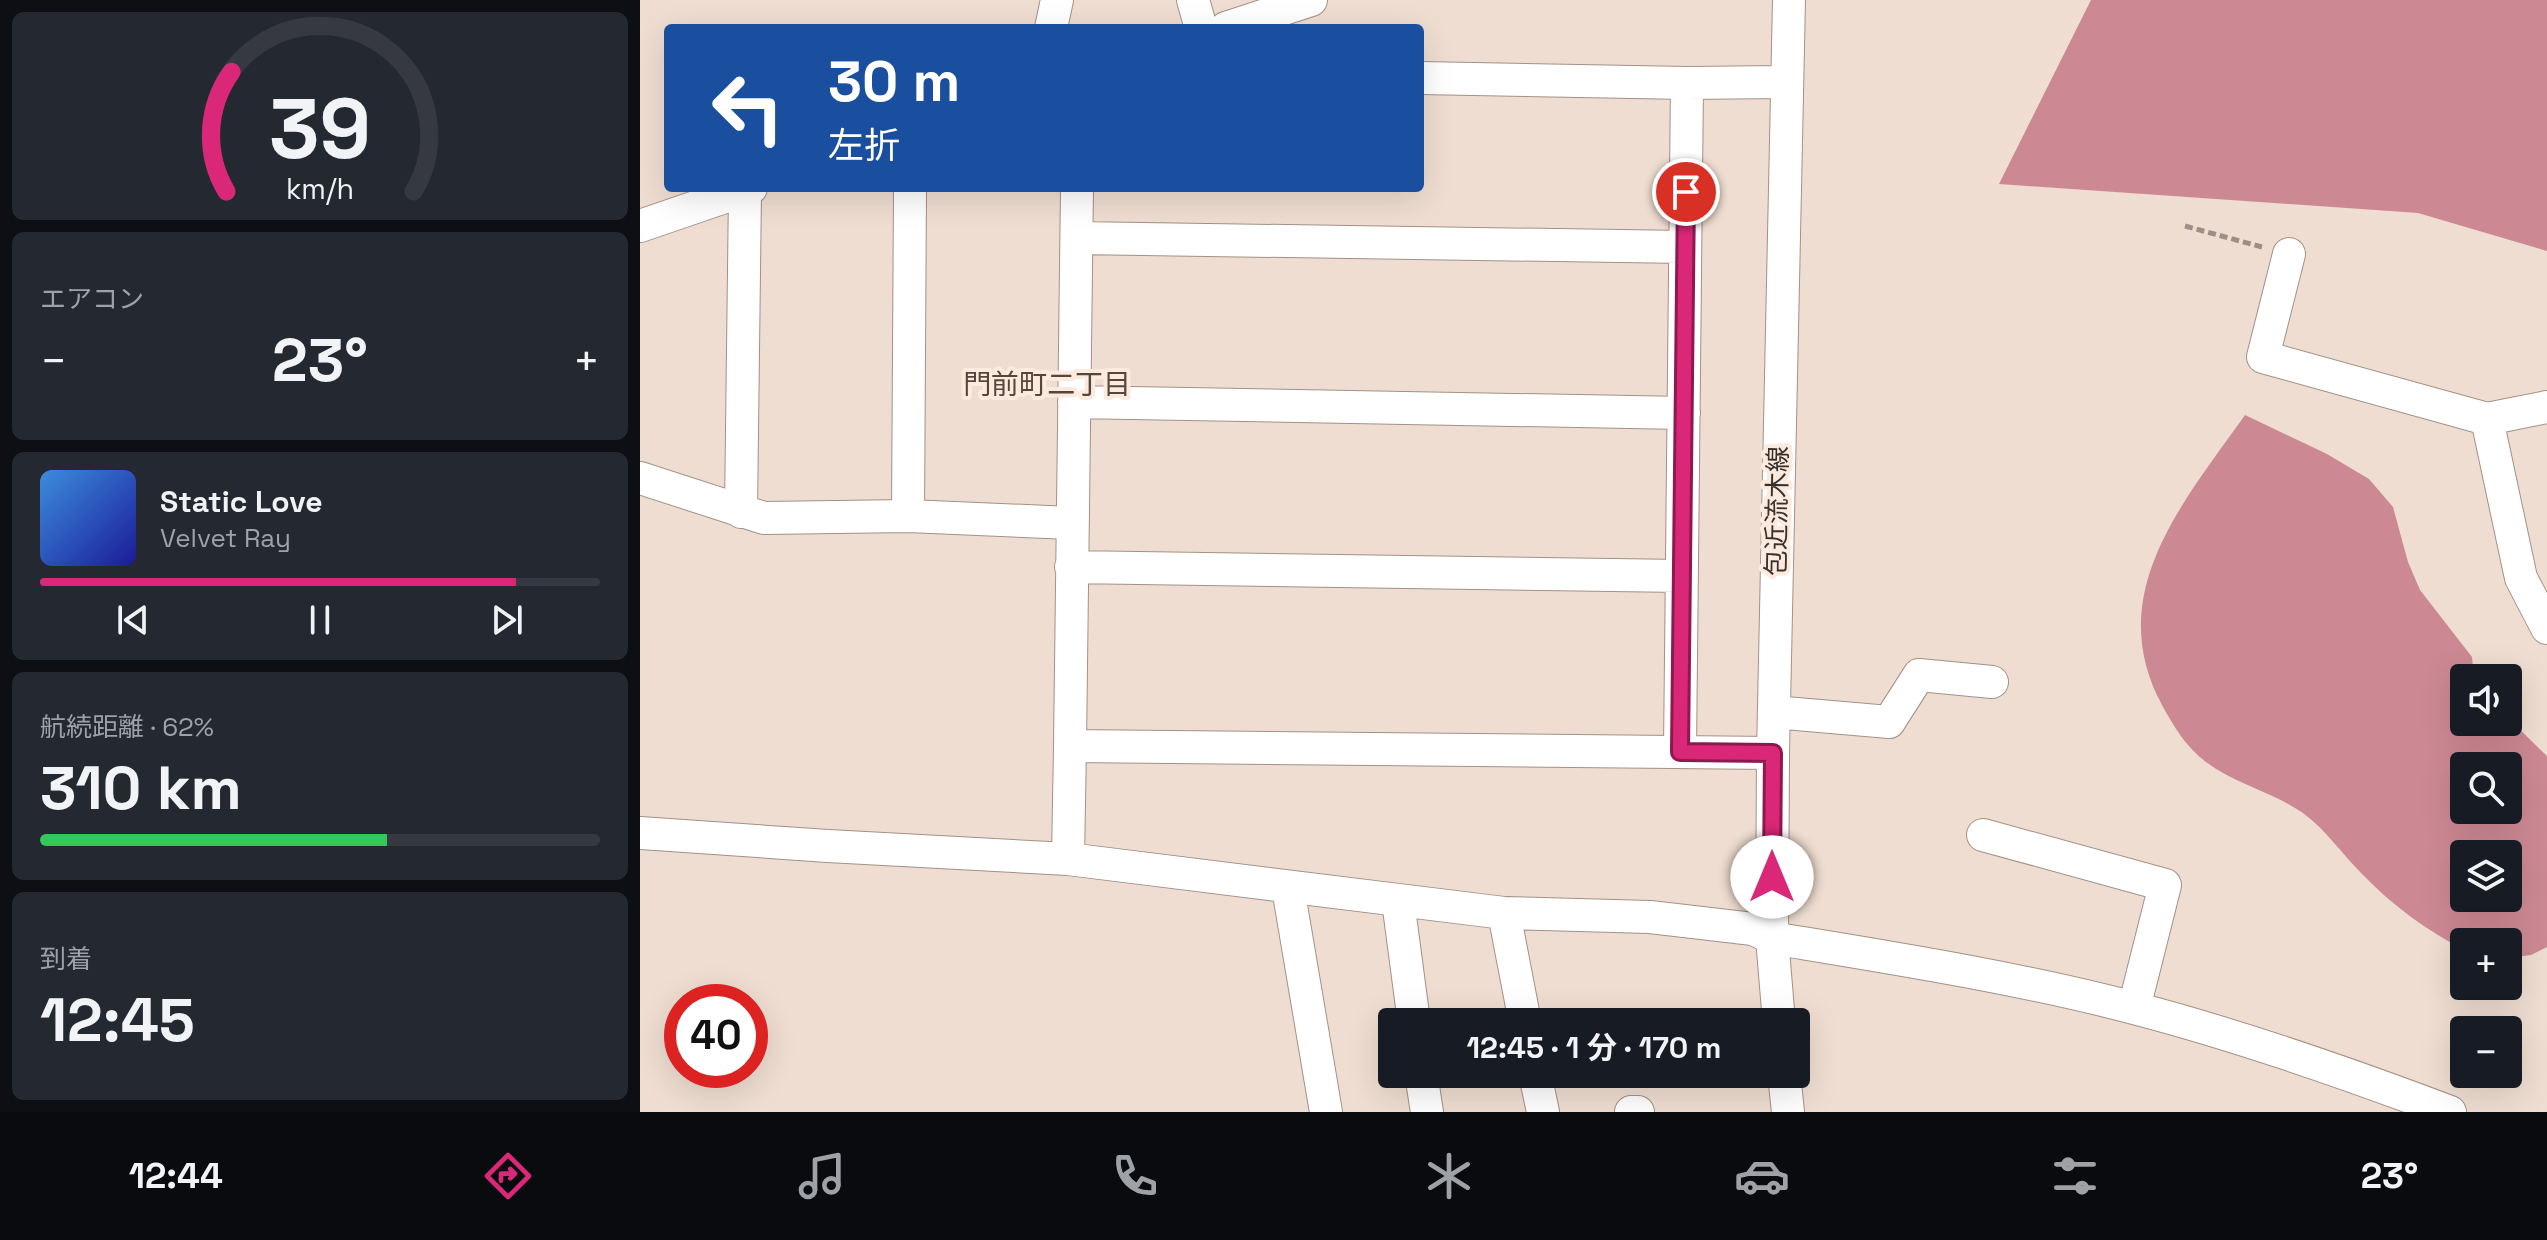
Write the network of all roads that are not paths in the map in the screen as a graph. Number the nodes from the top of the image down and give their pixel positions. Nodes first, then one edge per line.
1 (1057, 0) edge
2 (1193, 0) edge
3 (1311, 0) edge
4 (1789, 0) edge
5 (1052, 24) edge
6 (1200, 24) edge
7 (1241, 24) edge
8 (1424, 78) edge
9 (1786, 82) junction
10 (1687, 83) junction
11 (739, 192) edge
12 (748, 192) edge
13 (910, 192) edge
14 (1077, 192) edge
15 (640, 226) edge
16 (1077, 238) junction
17 (1685, 247) junction
18 (2289, 254) road end
19 (1074, 402) junction
20 (2547, 407) edge
21 (1684, 413) junction
22 (2487, 419) junction
23 (640, 478) edge
24 (741, 512) junction
25 (908, 516) junction
26 (1071, 523) junction
27 (1071, 567) junction
28 (1682, 576) junction
29 (2547, 628) edge
30 (1992, 682) dead end
31 (1774, 712) junction
32 (1070, 746) junction
33 (1680, 752) junction
34 (1773, 753) junction
35 (640, 833) edge
36 (1983, 835) dead end
37 (1068, 859) junction
38 (1288, 888) junction
39 (1398, 901) junction
40 (1504, 913) junction
41 (1772, 938) junction
42 (1412, 1008) edge
43 (1522, 1008) edge
44 (1778, 1008) edge
45 (2134, 1008) junction
46 (1423, 1088) edge
47 (1538, 1088) edge
48 (1785, 1088) edge
49 (1326, 1112) edge
50 (1427, 1112) edge
51 (1543, 1112) edge
52 (1631, 1112) edge
53 (1638, 1112) edge
54 (1788, 1112) edge
55 (2450, 1112) edge

1 - 5 street
2 - 6 street
3 - 7 street
4 - 9 street, 包近流木線
8 - 10 street
9 - 10 street
9 - 31 street, 包近流木線
10 - 17 street
11 - 15 street
12 - 24 street
13 - 25 street
14 - 16 street
16 - 17 street
16 - 19 street
17 - 21 street
18 - 22 street
19 - 21 street
19 - 26 street
20 - 22 street
21 - 28 street
22 - 29 street
23 - 24 street
24 - 25 street
25 - 26 street
26 - 27 street
27 - 28 street
27 - 32 street
28 - 33 street
30 - 31 street
31 - 34 street, 包近流木線
32 - 33 street
32 - 37 street
33 - 34 street
34 - 41 street, 包近流木線
35 - 37 street
36 - 45 street
37 - 38 street
38 - 39 street
38 - 49 street
39 - 40 street
39 - 42 street
40 - 41 street
40 - 43 street
41 - 44 street, 包近流木線
41 - 45 street
45 - 55 street
46 - 50 street
47 - 51 street
48 - 54 street
52 - 53 street

